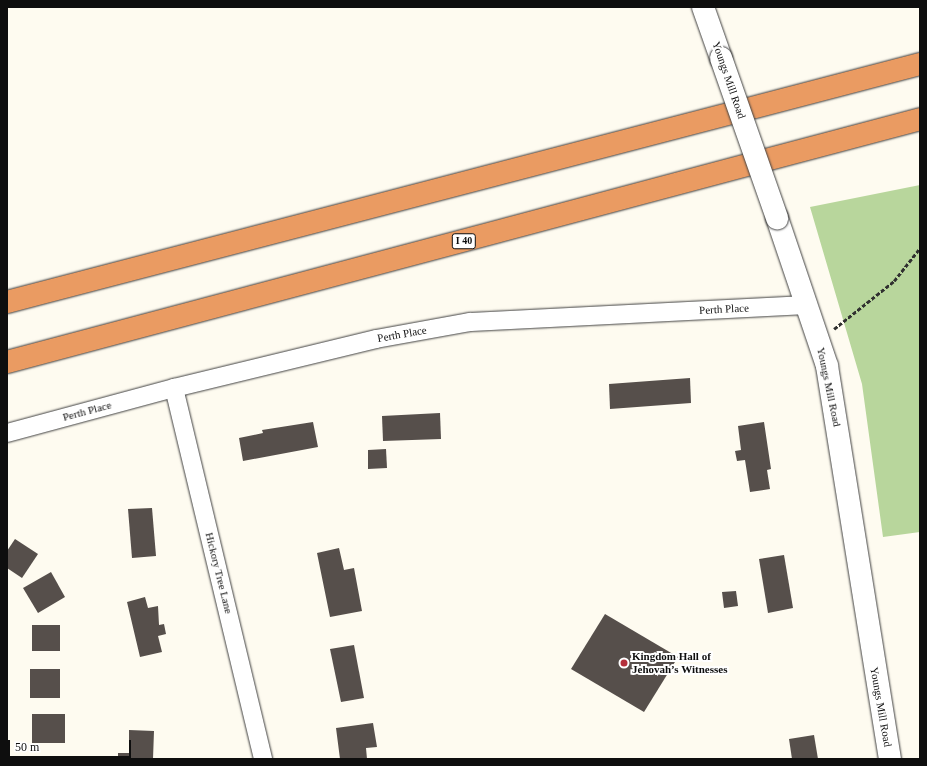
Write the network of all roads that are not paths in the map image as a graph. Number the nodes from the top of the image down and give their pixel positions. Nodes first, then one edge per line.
1 (703, 7) edge
2 (920, 64) edge
3 (920, 119) edge
4 (7, 302) edge
5 (808, 306) junction
6 (7, 362) edge
7 (174, 388) junction
8 (7, 433) edge
9 (263, 759) edge
10 (890, 759) edge

1 - 5 street, Youngs Mill Road, bridge
2 - 4 highway
3 - 6 highway, I 40
5 - 7 street, Perth Place
5 - 10 street, Youngs Mill Road
7 - 8 street, Perth Place
7 - 9 street, Hickory Tree Lane

